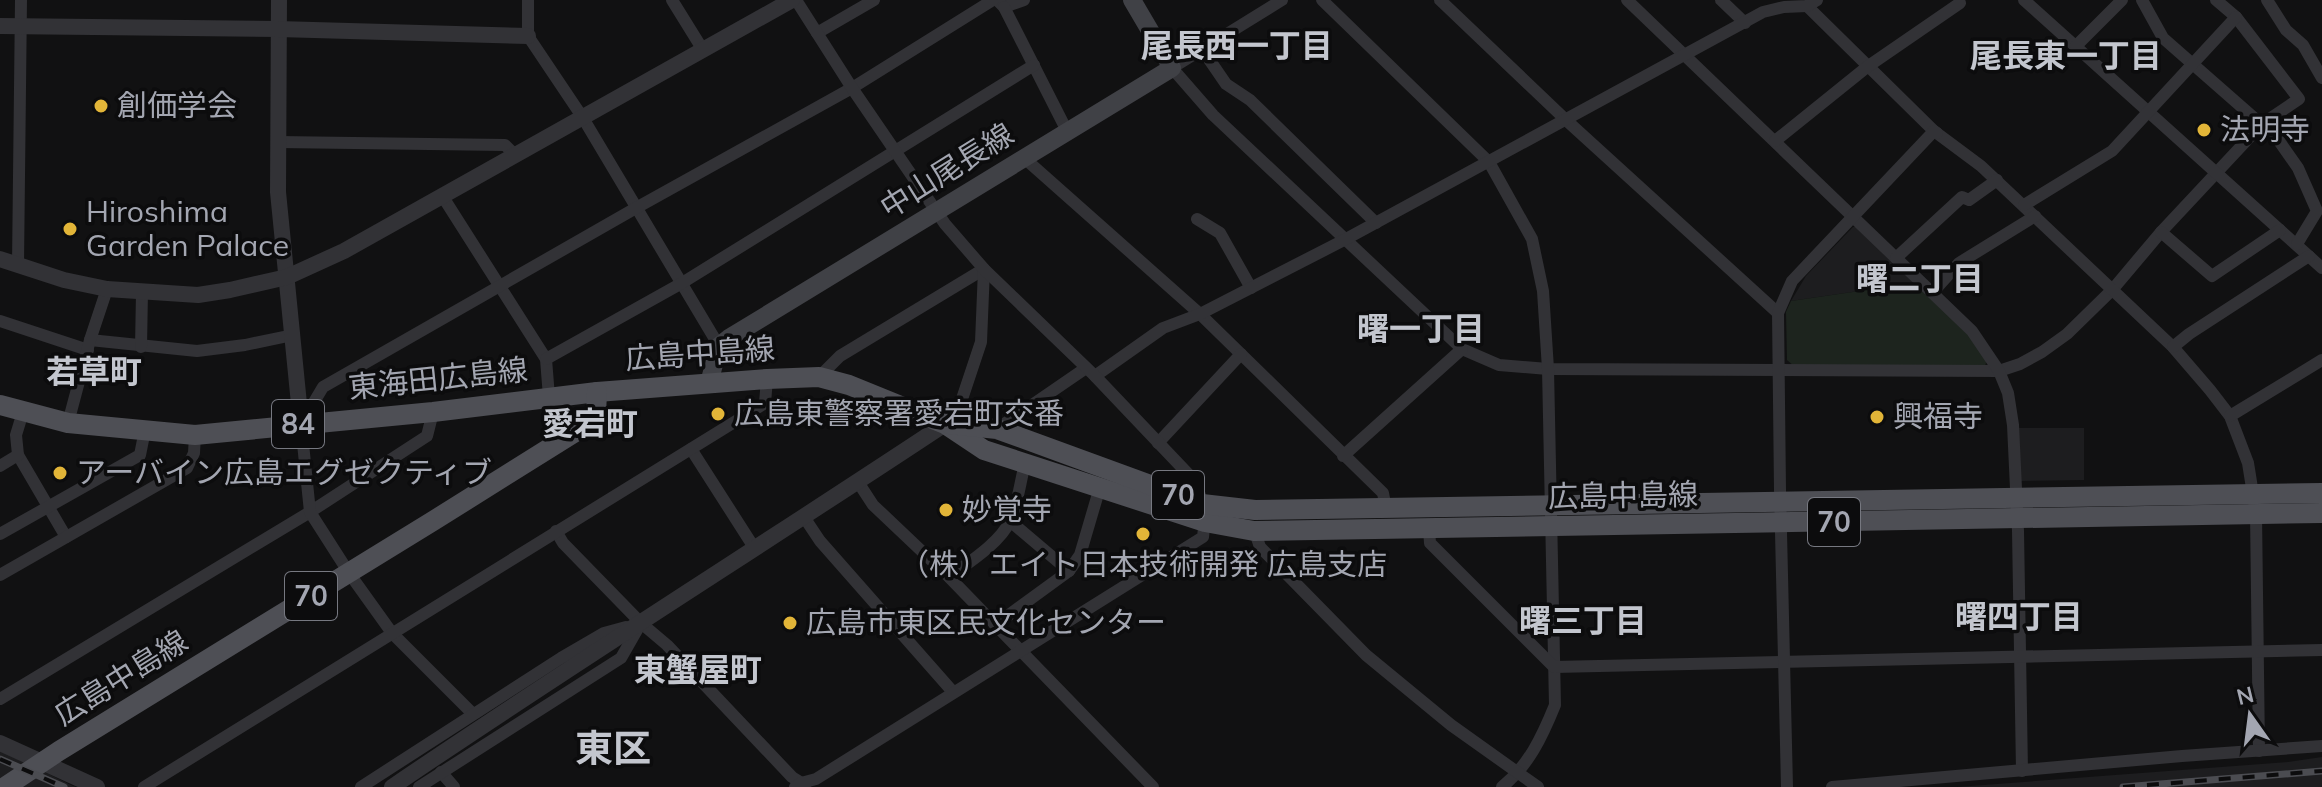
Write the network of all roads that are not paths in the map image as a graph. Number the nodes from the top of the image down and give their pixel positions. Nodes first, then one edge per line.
1 (21, 0) edge
2 (279, 0) edge
3 (528, 0) edge
4 (672, 0) edge
5 (794, 0) edge
6 (874, 0) edge
7 (1024, 0) edge
8 (1132, 0) edge
9 (1282, 0) edge
10 (1322, 0) edge
11 (1440, 0) edge
12 (1627, 0) edge
13 (1721, 0) edge
14 (2024, 0) edge
15 (2122, 0) edge
16 (2142, 0) edge
17 (2216, 0) edge
18 (2267, 0) edge
19 (998, 2) edge
20 (1812, 3) edge
21 (1960, 3) dead end
22 (2040, 6) edge
23 (2236, 17) junction
24 (1745, 23) junction
25 (0, 26) edge
26 (21, 26) junction
27 (278, 29) junction
28 (817, 33) junction
29 (528, 36) junction
30 (2076, 46) junction
31 (1202, 49) junction
32 (703, 50) junction
33 (1685, 55) junction
34 (2192, 64) junction
35 (1034, 65) junction
36 (1867, 67) junction
37 (1172, 68) junction
38 (2322, 78) edge
39 (852, 88) junction
40 (2148, 111) junction
41 (583, 118) junction
42 (1566, 120) junction
43 (2262, 124) junction
44 (1067, 131) junction
45 (1934, 131) junction
46 (1775, 141) junction
47 (278, 142) junction
48 (894, 150) junction
49 (516, 156) junction
50 (1023, 157) junction
51 (1489, 162) junction
52 (2217, 173) junction
53 (1997, 180) junction
54 (443, 197) junction
55 (2024, 205) junction
56 (636, 208) junction
57 (935, 211) junction
58 (1854, 216) junction
59 (2035, 216) junction
60 (1197, 219) dead end
61 (1376, 223) junction
62 (2280, 230) junction
63 (2161, 232) junction
64 (1346, 239) junction
65 (2297, 244) junction
66 (2309, 256) junction
67 (1896, 258) junction
68 (0, 259) edge
69 (18, 265) junction
70 (2322, 268) edge
71 (984, 269) junction
72 (287, 277) junction
73 (682, 283) junction
74 (500, 286) junction
75 (1251, 288) junction
76 (107, 289) junction
77 (2113, 289) junction
78 (142, 292) junction
79 (1933, 292) junction
80 (1778, 313) junction
81 (1200, 314) junction
82 (0, 321) edge
83 (293, 335) junction
84 (89, 345) junction
85 (719, 346) junction
86 (141, 347) junction
87 (2173, 347) junction
88 (1462, 349) junction
89 (1241, 354) junction
90 (546, 359) junction
91 (2322, 360) edge
92 (1548, 369) junction
93 (1778, 370) junction
94 (1999, 371) junction
95 (1091, 372) junction
96 (819, 377) junction
97 (767, 379) junction
98 (709, 383) junction
99 (597, 392) junction
100 (549, 397) junction
101 (0, 405) edge
102 (23, 412) junction
103 (433, 412) junction
104 (2230, 416) junction
105 (68, 423) junction
106 (301, 424) junction
107 (945, 424) junction
108 (997, 429) junction
109 (145, 430) junction
110 (195, 435) junction
111 (1158, 443) junction
112 (691, 449) junction
113 (18, 455) junction
114 (1343, 456) junction
115 (1025, 464) junction
116 (0, 466) edge
117 (858, 482) junction
118 (1100, 487) junction
119 (2322, 493) edge
120 (1780, 502) junction
121 (2254, 503) junction
122 (49, 507) junction
123 (2017, 508) junction
124 (1386, 509) junction
125 (1255, 510) junction
126 (310, 512) junction
127 (1203, 513) junction
128 (2322, 513) edge
129 (1550, 516) junction
130 (804, 517) junction
131 (1010, 521) junction
132 (1781, 523) junction
133 (1429, 529) junction
134 (556, 531) junction
135 (1254, 531) junction
136 (0, 534) edge
137 (66, 537) junction
138 (755, 549) junction
139 (1069, 571) junction
140 (349, 573) junction
141 (0, 575) edge
142 (949, 577) junction
143 (641, 623) junction
144 (995, 625) junction
145 (392, 633) junction
146 (2322, 650) edge
147 (1019, 651) junction
148 (2257, 651) junction
149 (2020, 656) junction
150 (1784, 661) junction
151 (1554, 667) junction
152 (953, 692) junction
153 (0, 699) edge
154 (473, 714) junction
155 (0, 743) edge
156 (2322, 746) edge
157 (2259, 751) junction
158 (42, 763) junction
159 (2022, 771) junction
160 (441, 772) junction
161 (1519, 773) junction
162 (801, 786) edge
163 (5, 787) edge
164 (97, 787) edge
165 (144, 787) edge
166 (361, 787) edge
167 (392, 787) edge
168 (419, 787) edge
169 (454, 787) edge
170 (1153, 787) edge
171 (1502, 787) edge
172 (1538, 787) edge
173 (1787, 787) edge
174 (1832, 787) edge

1 - 26 street
2 - 27 street
3 - 29 street
4 - 32 street
5 - 28 street
5 - 32 street
6 - 28 street
7 - 19 street
8 - 37 main road
9 - 31 street
10 - 51 street
11 - 42 street
12 - 33 street
13 - 24 street
14 - 22 street
15 - 30 street
16 - 34 street
17 - 23 street
18 - 38 street
19 - 35 street
19 - 39 street
20 - 24 street
20 - 36 street
21 - 36 street
22 - 30 street
23 - 34 street
23 - 43 street
24 - 33 street
25 - 26 street
26 - 27 street
26 - 69 street
27 - 29 street
27 - 47 street
28 - 39 street
29 - 41 street
30 - 40 street
31 - 37 street
31 - 61 street
32 - 41 street
33 - 42 street
33 - 46 street
34 - 40 street
34 - 43 street
35 - 44 street
35 - 48 street
36 - 45 street
36 - 46 street
37 - 44 main road, 中山尾長線
37 - 64 street
39 - 48 street
39 - 56 street
40 - 52 street
40 - 55 street
41 - 49 street
41 - 56 street
42 - 51 street
42 - 80 street
43 - 52 street
43 - 65 street
44 - 50 main road, 中山尾長線
45 - 53 street
45 - 58 street
46 - 58 street
47 - 49 street
47 - 72 street
48 - 57 street
48 - 73 street
49 - 54 street
50 - 57 main road, 中山尾長線
50 - 81 street
51 - 61 street
51 - 92 street
52 - 62 street
52 - 63 street
53 - 55 street
53 - 67 street
54 - 72 street
54 - 74 street
55 - 59 street
56 - 73 street
56 - 74 street
57 - 71 street
57 - 85 main road, 中山尾長線
58 - 67 street
58 - 80 street
59 - 77 street
59 - 79 street
60 - 75 street
61 - 64 street
62 - 63 street
62 - 65 street
63 - 77 street
64 - 75 street
64 - 88 street
65 - 66 street
66 - 70 street
66 - 87 street
67 - 79 street
68 - 69 street
69 - 76 street
71 - 95 street
71 - 96 street
71 - 107 street
72 - 78 street
72 - 83 street
73 - 85 street
73 - 90 street
74 - 90 street
74 - 106 street
75 - 81 street
76 - 78 street
76 - 84 street
77 - 87 street
77 - 94 street
78 - 86 street
79 - 94 street
80 - 93 street
81 - 89 street
81 - 95 street
82 - 84 street
83 - 86 street
83 - 106 street
84 - 86 street
84 - 105 street
85 - 98 main road
87 - 104 street
88 - 92 street
88 - 114 street
89 - 111 street
89 - 114 street
90 - 100 street
91 - 104 street
92 - 93 street
92 - 129 street
93 - 94 street
93 - 120 street
94 - 123 street
95 - 108 street
95 - 111 street
96 - 97 main road, 広島中島線 / 70
96 - 107 main road, 広島中島線 / 70
97 - 98 main road, 広島中島線 / 70
97 - 112 street
98 - 99 main road, 広島中島線 / 70
99 - 100 main road, 東海田広島線 / 84
99 - 140 main road, 広島中島線 / 70
100 - 103 main road, 東海田広島線 / 84
101 - 102 main road, 東海田広島線 / 84
102 - 105 main road, 東海田広島線 / 84
102 - 113 street
103 - 106 main road, 東海田広島線 / 84
103 - 126 street
104 - 121 street
105 - 109 main road, 東海田広島線 / 84
106 - 110 main road, 東海田広島線 / 84
106 - 126 street
107 - 108 main road, 広島中島線 / 70
107 - 115 main road, 広島中島線 / 70
107 - 117 street
108 - 127 main road, 広島中島線 / 70
109 - 110 main road, 東海田広島線 / 84
109 - 122 street
110 - 137 street
111 - 127 street
112 - 134 street
112 - 138 street
113 - 116 street
113 - 122 street
114 - 124 street
115 - 118 main road, 広島中島線 / 70
115 - 131 street
117 - 130 street
117 - 142 street
118 - 127 main road, 広島中島線 / 70
118 - 139 street
119 - 121 main road, 広島中島線 / 70
120 - 123 main road, 広島中島線 / 70
120 - 129 main road, 広島中島線 / 70
120 - 132 street
121 - 123 main road, 広島中島線 / 70
121 - 128 main road, 広島中島線 / 70
121 - 148 street
122 - 136 street
122 - 137 street
123 - 132 main road, 広島中島線 / 70
123 - 149 street
124 - 125 main road, 広島中島線 / 70
124 - 129 main road, 広島中島線 / 70
125 - 127 main road, 広島中島線 / 70
125 - 135 street
126 - 140 street
126 - 153 street
127 - 135 main road, 広島中島線 / 70
127 - 147 street
129 - 132 main road, 広島中島線 / 70
129 - 133 main road, 広島中島線 / 70
129 - 151 street
130 - 138 street
130 - 152 street
131 - 139 street
131 - 142 street
132 - 150 street
133 - 135 main road, 広島中島線 / 70
133 - 151 street
134 - 143 street
134 - 145 street
135 - 161 street
137 - 141 street
138 - 143 street
139 - 144 street
140 - 145 street
140 - 158 main road, 広島中島線 / 70
142 - 144 street
143 - 154 street
143 - 160 street
143 - 162 street
143 - 167 street
144 - 147 street
145 - 154 street
145 - 165 street
146 - 148 street
147 - 152 street
147 - 170 street
148 - 149 street
148 - 157 street
149 - 150 street
149 - 159 street
150 - 151 street
150 - 173 street
151 - 161 street
152 - 162 street
154 - 166 street
155 - 158 street
156 - 157 street
157 - 159 street
158 - 163 main road, 広島中島線 / 70
158 - 164 street
159 - 174 street
160 - 168 street
160 - 169 street
161 - 171 street
161 - 172 street

